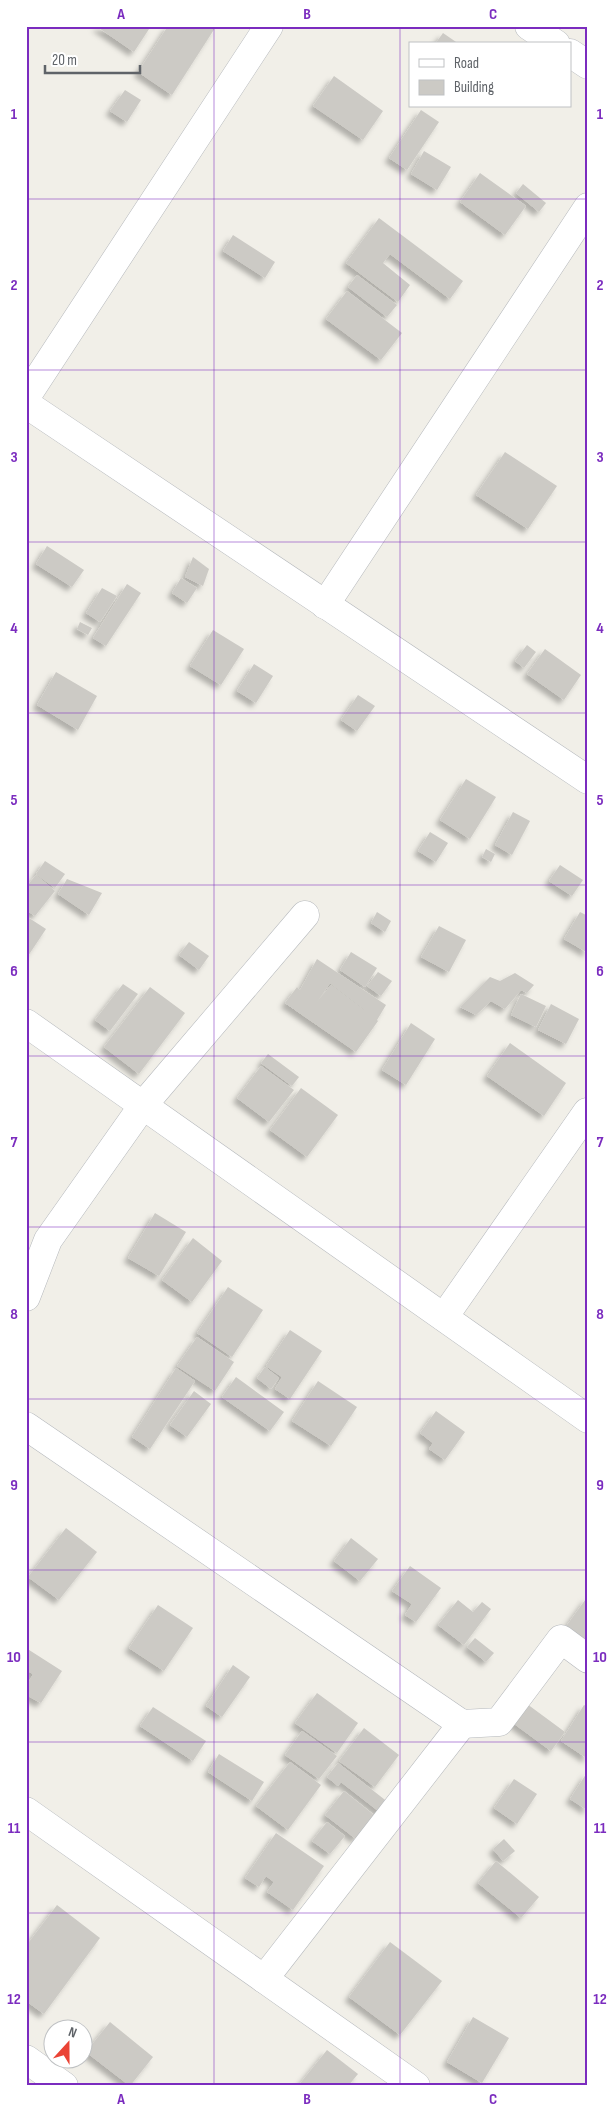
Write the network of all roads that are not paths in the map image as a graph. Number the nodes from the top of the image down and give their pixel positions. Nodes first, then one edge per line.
1 (269, 26) edge
2 (529, 26) edge
3 (553, 42) edge
4 (572, 55) edge
5 (588, 65) edge
6 (588, 207) edge
7 (26, 397) edge
8 (26, 404) edge
9 (325, 605) junction
10 (588, 780) edge
11 (305, 916) dead end
12 (26, 1022) edge
13 (144, 1104) junction
14 (587, 1112) edge
15 (26, 1297) edge
16 (444, 1317) junction
17 (588, 1419) edge
18 (26, 1426) edge
19 (588, 1659) edge
20 (462, 1724) junction
21 (26, 1811) edge
22 (264, 1979) junction
23 (26, 2059) edge
24 (64, 2086) edge
25 (416, 2086) edge

1 - 7 street
2 - 3 street
4 - 5 street
6 - 9 street
8 - 9 street
9 - 10 street
11 - 13 street
12 - 13 street
13 - 15 street
13 - 16 street
14 - 16 street
16 - 17 street
18 - 20 street
19 - 20 street
20 - 22 street
21 - 22 street
22 - 25 street
23 - 24 street

